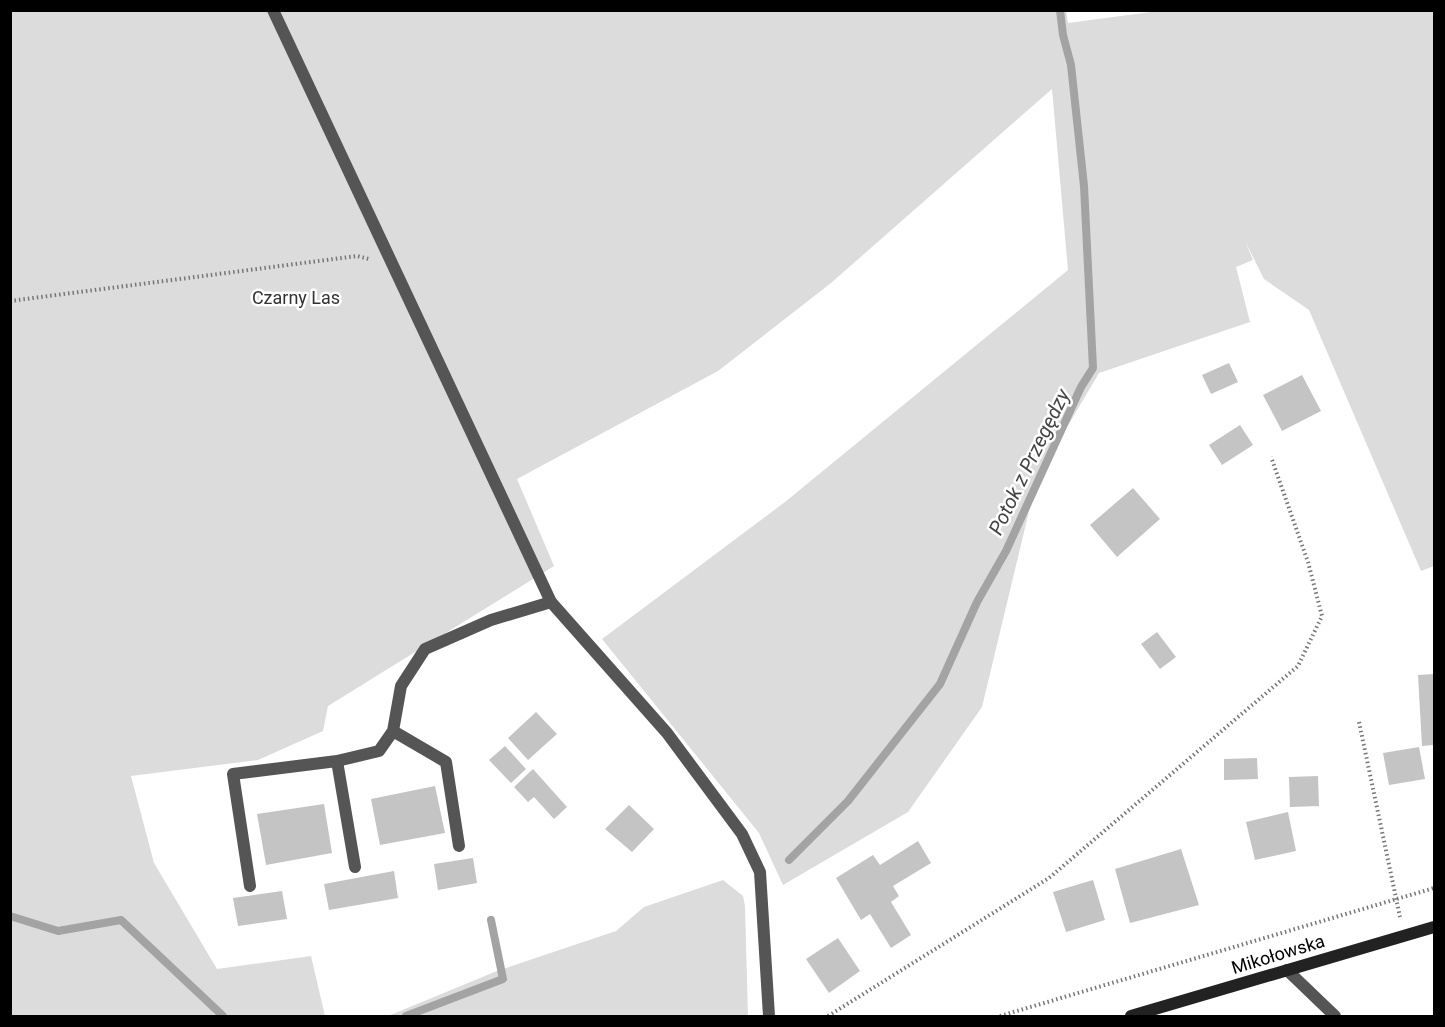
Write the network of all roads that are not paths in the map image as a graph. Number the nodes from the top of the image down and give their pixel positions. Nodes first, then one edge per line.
1 (273, 10) edge
2 (551, 602) junction
3 (393, 731) junction
4 (337, 761) junction
5 (459, 846) dead end
6 (355, 867) dead end
7 (250, 886) dead end
8 (1434, 927) edge
9 (1287, 970) junction
10 (769, 1017) edge
11 (1131, 1017) edge
12 (1335, 1017) edge

1 - 2 street
2 - 3 street
2 - 10 street
3 - 4 street
3 - 5 street
4 - 6 street
4 - 7 street
8 - 9 main road, Mikołowska
9 - 11 main road, Mikołowska
9 - 12 street

